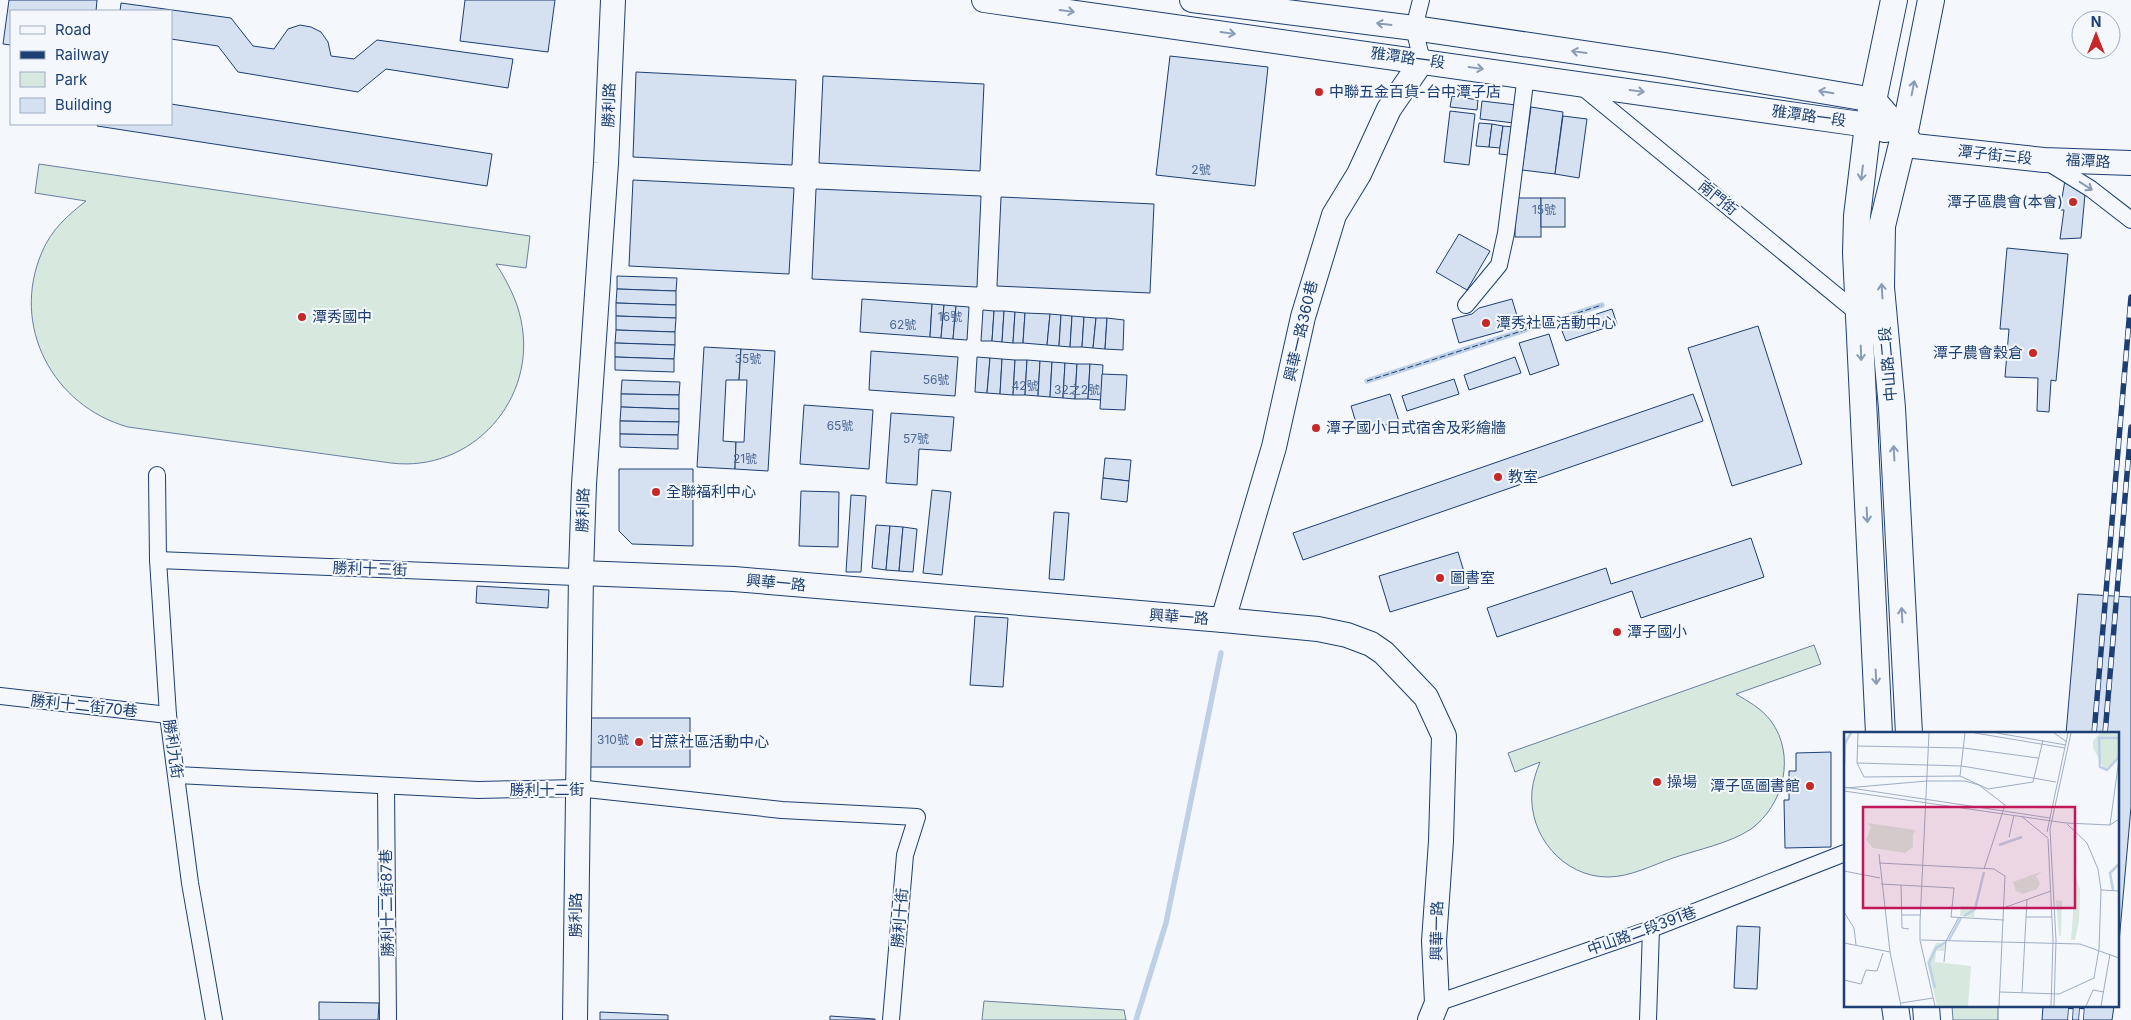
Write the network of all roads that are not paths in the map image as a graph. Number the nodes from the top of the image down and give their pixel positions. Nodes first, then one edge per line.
1 (613, 0) edge
2 (984, 0) edge
3 (1192, 0) edge
4 (1422, 0) edge
5 (1894, 0) edge
6 (1931, 0) edge
7 (1414, 28) junction
8 (1422, 60) junction
9 (1526, 75) junction
10 (1577, 82) junction
11 (1871, 112) junction
12 (1904, 136) junction
13 (2044, 160) junction
14 (2131, 163) edge
15 (2131, 220) edge
16 (1466, 305) dead end
17 (1859, 314) junction
18 (158, 475) dead end
19 (158, 560) junction
20 (581, 573) junction
21 (1223, 620) junction
22 (0, 696) edge
23 (168, 715) junction
24 (1879, 732) edge
25 (1909, 732) edge
26 (177, 775) junction
27 (386, 787) junction
28 (576, 788) junction
29 (917, 817) joint
30 (1844, 854) edge
31 (1651, 929) junction
32 (1434, 1011) edge
33 (214, 1020) edge
34 (388, 1020) edge
35 (575, 1020) edge
36 (891, 1020) edge
37 (1648, 1020) edge

1 - 20 street, 勝利路
2 -> 8 street, 雅潭路一段
7 -> 3 street, 雅潭路一段
4 - 7 street
5 - 11 main road, 中山路二段
12 -> 6 main road, 中山路二段
7 - 8 street
11 -> 7 street, 雅潭路一段
8 -> 9 street, 雅潭路一段
8 - 21 street, 興華一路360巷
9 - 10 street, 雅潭路一段
9 - 16 street
10 -> 11 street, 雅潭路一段
10 - 17 street, 南門街
11 - 12 street, 雅潭路一段
11 -> 17 main road, 中山路二段
12 - 13 street, 潭子街三段
25 -> 12 main road, 中山路二段
13 - 14 street, 福潭路
13 -> 15 street, 潭子街三段
17 -> 24 main road, 中山路二段
18 - 19 street, 勝利九街
19 - 20 street, 勝利十三街
19 - 23 street, 勝利九街
20 - 21 street, 興華一路
20 - 28 street, 勝利路
21 - 32 street, 興華一路
22 - 23 street, 勝利十二街70巷
23 - 26 street, 勝利九街
26 - 27 street, 勝利十二街
26 - 33 street, 勝利九街
27 - 28 street, 勝利十二街
27 - 34 street, 勝利十二街87巷
28 - 29 street, 勝利十二街
28 - 35 street, 勝利路
29 - 36 street, 勝利十街
30 - 31 street, 中山路二段391巷
31 - 32 street, 中山路二段391巷
31 - 37 street

